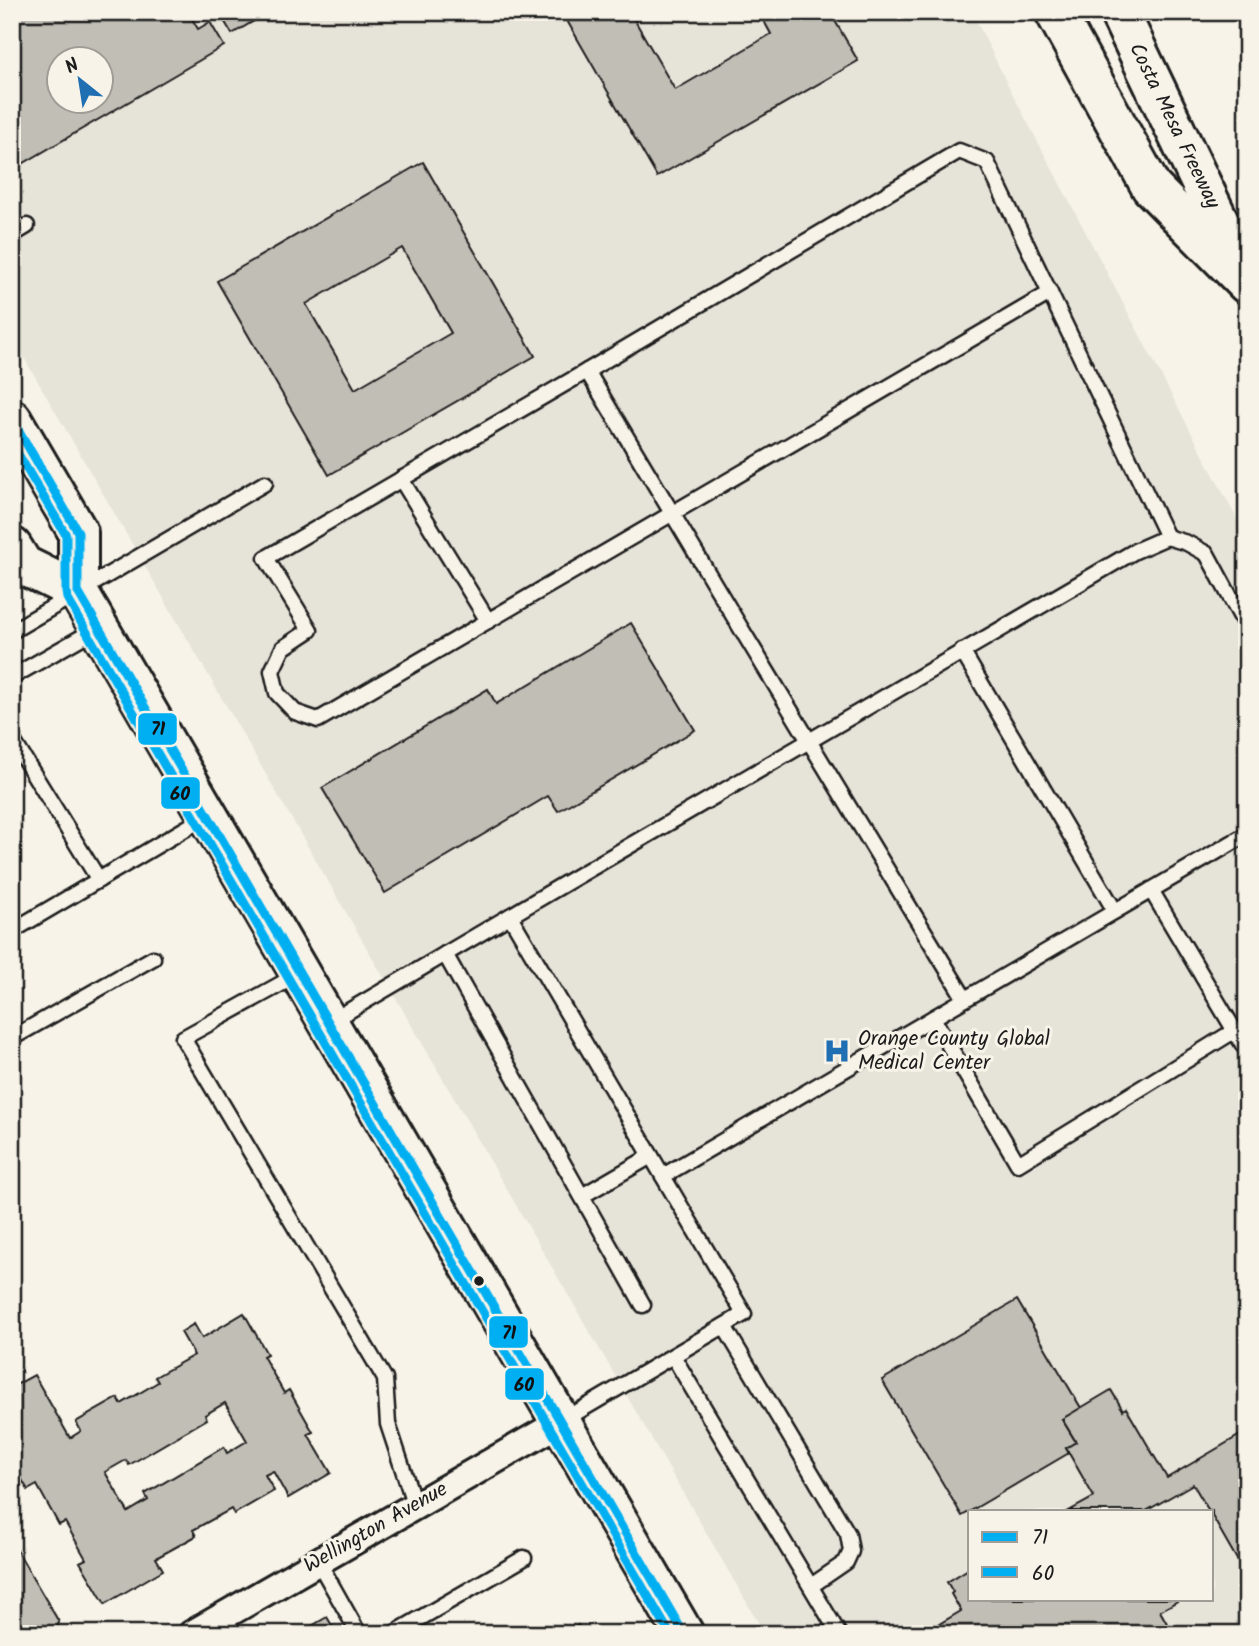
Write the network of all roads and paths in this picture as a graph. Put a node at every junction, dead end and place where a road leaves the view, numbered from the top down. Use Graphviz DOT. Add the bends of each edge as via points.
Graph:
graph roads {
  1 [pos="1055,12"];
  2 [pos="1119,12"];
  3 [pos="27,226"];
  4 [pos="12,235"];
  5 [pos="1247,278"];
  6 [pos="1247,284"];
  7 [pos="1050,293"];
  8 [pos="587,372"];
  9 [pos="12,419"];
  10 [pos="401,479"];
  11 [pos="265,483"];
  12 [pos="672,514"];
  13 [pos="1167,537"];
  14 [pos="12,547"];
  15 [pos="78,592"];
  16 [pos="488,621"];
  17 [pos="99,628"];
  18 [pos="1247,628"];
  19 [pos="12,631"];
  20 [pos="962,652"];
  21 [pos="12,677"];
  22 [pos="12,739"];
  23 [pos="809,741"];
  24 [pos="208,815"];
  25 [pos="1247,834"];
  26 [pos="99,880"];
  27 [pos="1151,890"];
  28 [pos="1115,911"];
  29 [pos="510,916"];
  30 [pos="12,931"];
  31 [pos="445,954"];
  32 [pos="153,958"];
  33 [pos="300,973"];
  34 [pos="965,999"];
  35 [pos="933,1018"];
  36 [pos="329,1023"];
  37 [pos="1234,1031"];
  38 [pos="12,1038"];
  39 [pos="1245,1048"];
  40 [pos="651,1156"];
  41 [pos="663,1176"];
  42 [pos="582,1196"];
  43 [pos="643,1305"];
  44 [pos="724,1326"];
  45 [pos="673,1356"];
  46 [pos="561,1422"];
  47 [pos="415,1506"];
  48 [pos="524,1558"];
  49 [pos="318,1561"];
  50 [pos="811,1586"];
  51 [pos="192,1634"];
  52 [pos="359,1634"];
  53 [pos="393,1634"];
  54 [pos="684,1634"];
  55 [pos="839,1634"];
  1 -- 6 [label="main road" via="1151,187"];
  2 -- 5 [label="main road, Costa Mesa Freeway"];
  3 -- 4 [label="lane"];
  7 -- 8 [label="lane" via="987,162 959,151"];
  7 -- 12 [label="lane"];
  7 -- 13 [label="lane"];
  8 -- 10 [label="lane"];
  8 -- 12 [label="lane"];
  9 -- 15 [label="main road" via="78,532"];
  10 -- 16 [label="lane"];
  10 -- 16 [label="lane" via="266,558 310,630 283,648 272,671 277,693 295,712 318,720"];
  11 -- 15 [label="lane"];
  12 -- 16 [label="lane"];
  12 -- 23 [label="lane"];
  13 -- 18 [label="lane" via="1207,554"];
  13 -- 20 [label="lane"];
  14 -- 15 [label="main road" via="23,565"];
  15 -- 17 [label="main road"];
  15 -- 19 [label="lane"];
  17 -- 21 [label="lane"];
  17 -- 24 [label="main road"];
  20 -- 23 [label="lane"];
  20 -- 28 [label="lane"];
  22 -- 26 [label="lane"];
  23 -- 29 [label="lane"];
  23 -- 34 [label="lane"];
  24 -- 26 [label="lane"];
  24 -- 33 [label="main road"];
  25 -- 27 [label="lane"];
  26 -- 30 [label="lane"];
  27 -- 28 [label="lane"];
  27 -- 37 [label="lane"];
  28 -- 34 [label="lane"];
  29 -- 31 [label="lane"];
  29 -- 40 [label="lane"];
  31 -- 36 [label="lane"];
  31 -- 42 [label="lane"];
  32 -- 38 [label="lane"];
  33 -- 36 [label="main road"];
  33 -- 47 [label="lane" via="183,1038 385,1379 388,1424"];
  34 -- 35 [label="lane"];
  35 -- 37 [label="lane" via="1018,1164"];
  35 -- 41 [label="lane"];
  36 -- 46 [label="main road"];
  37 -- 39 [label="lane"];
  40 -- 41 [label="lane"];
  40 -- 42 [label="lane"];
  41 -- 44 [label="lane" via="744,1314"];
  42 -- 43 [label="lane"];
  44 -- 45 [label="lane"];
  44 -- 50 [label="lane" via="848,1534 851,1551 846,1562"];
  45 -- 46 [label="lane"];
  45 -- 50 [label="lane"];
  46 -- 47 [label="street, Wellington Avenue"];
  46 -- 54 [label="main road"];
  47 -- 49 [label="street, Wellington Avenue"];
  48 -- 53 [label="lane"];
  49 -- 51 [label="street, Wellington Avenue"];
  49 -- 52 [label="lane"];
  50 -- 55 [label="lane"];
}
